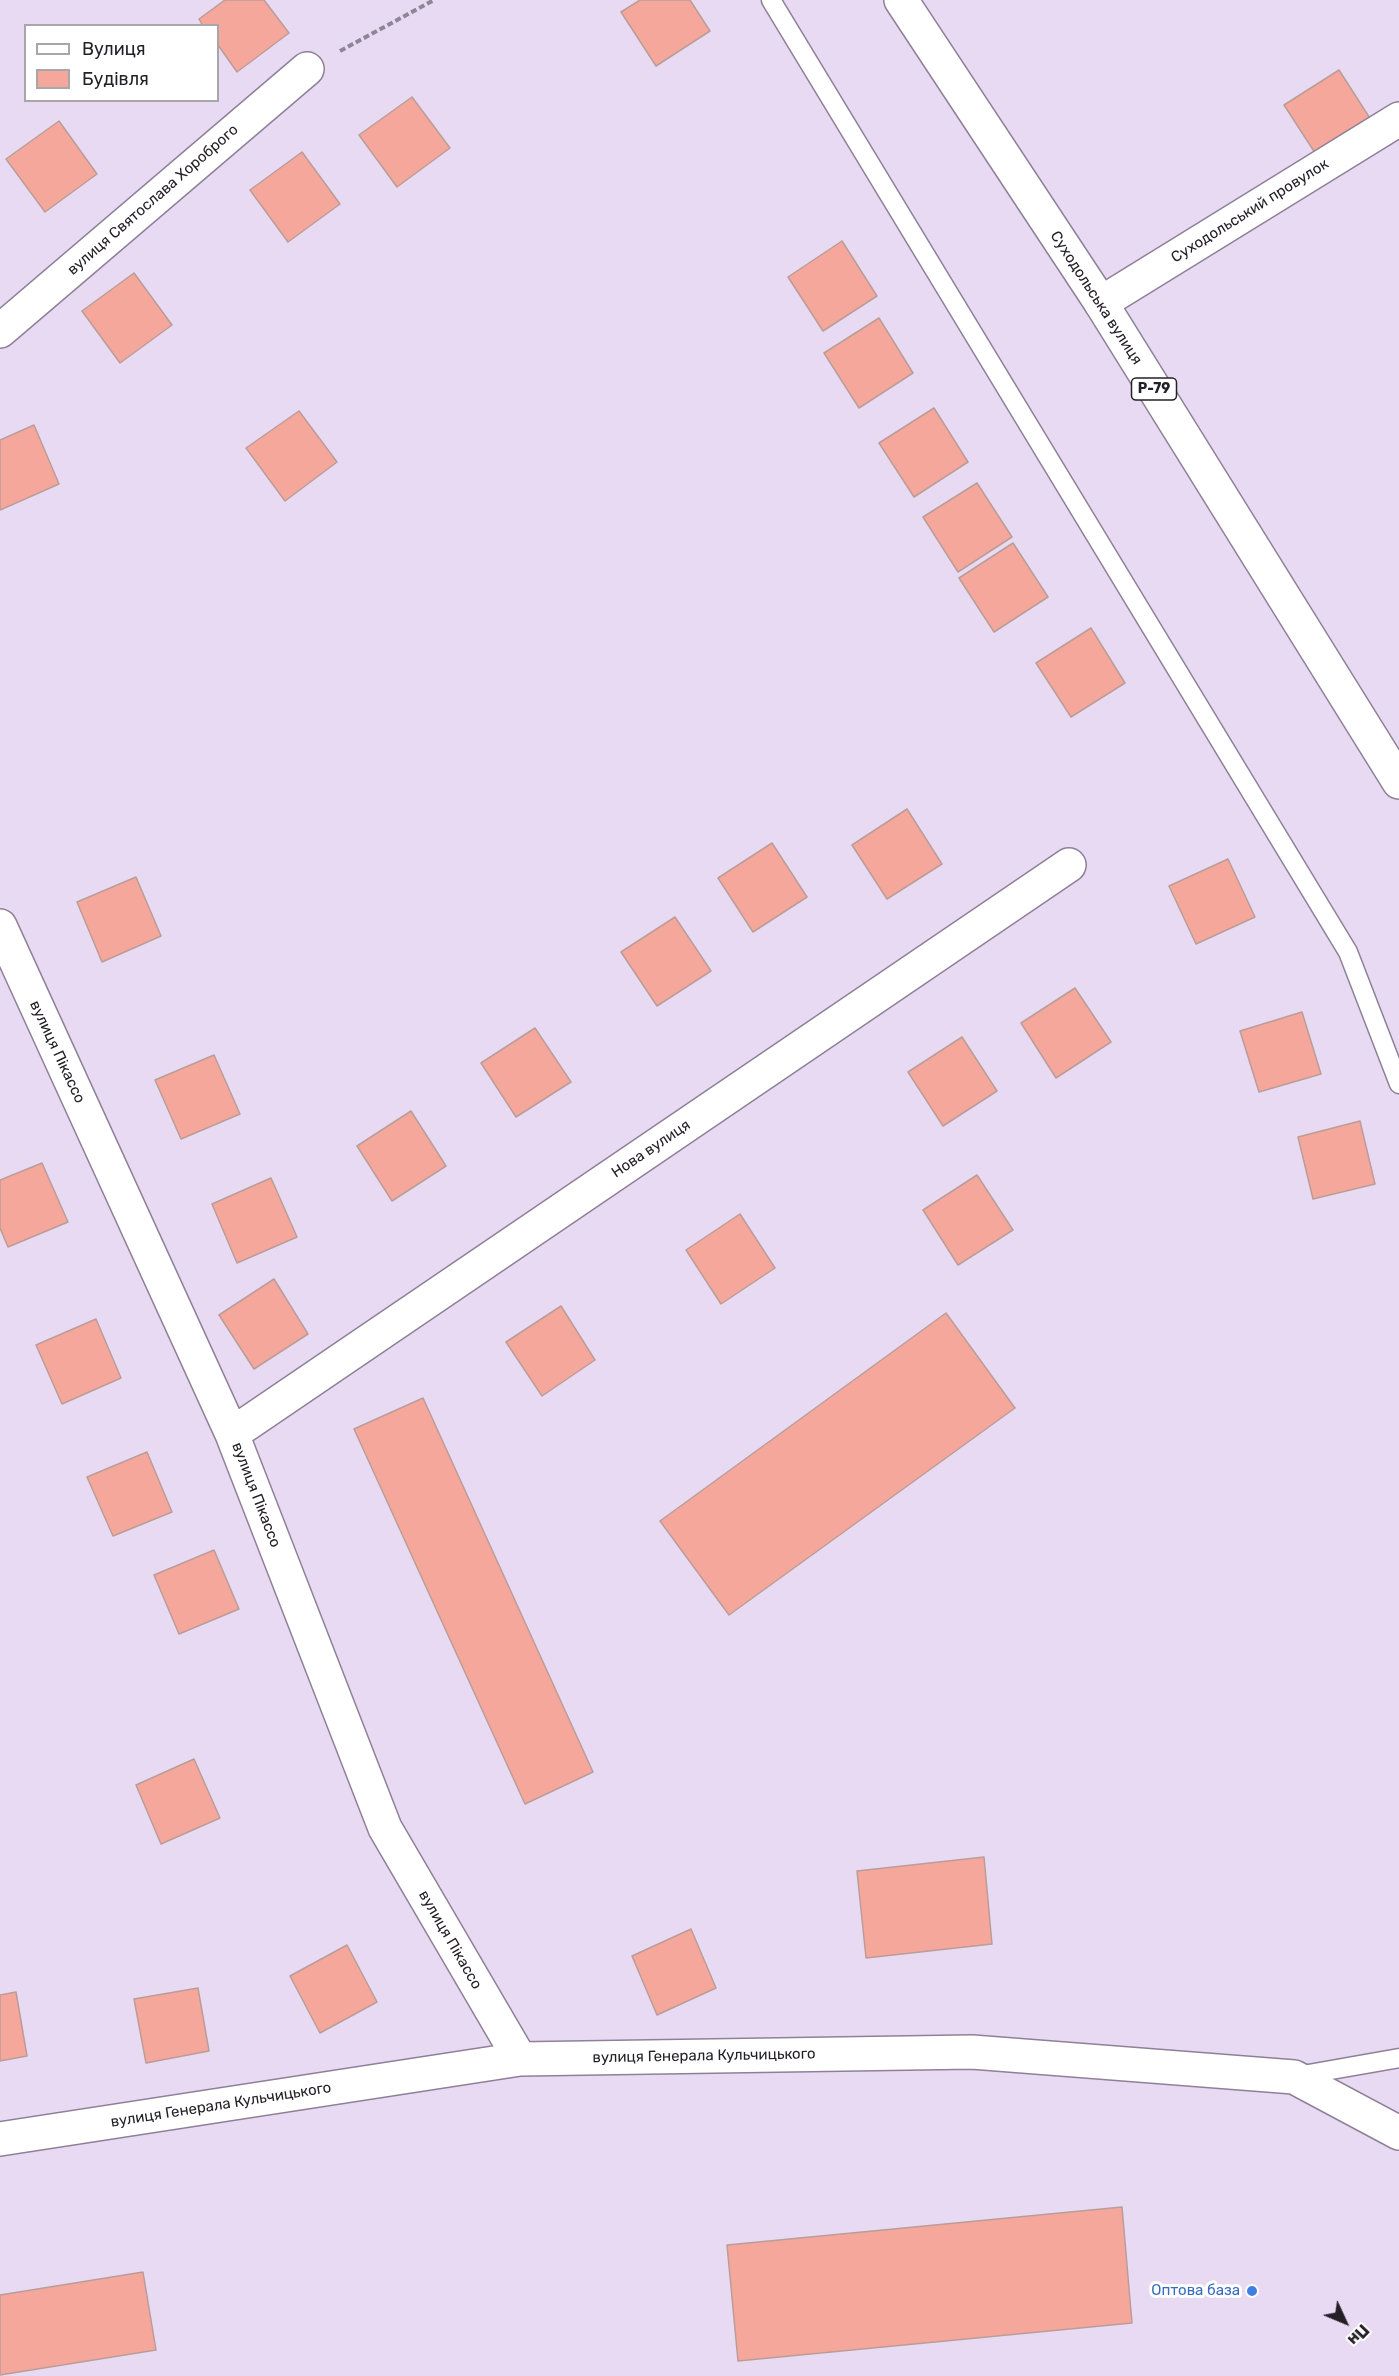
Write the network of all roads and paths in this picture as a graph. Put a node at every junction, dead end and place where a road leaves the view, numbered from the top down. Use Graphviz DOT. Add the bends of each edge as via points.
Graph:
graph roads {
  1 [pos="434,0"];
  2 [pos="771,0"];
  3 [pos="901,0"];
  4 [pos="307,69"];
  5 [pos="1399,119"];
  6 [pos="1101,303"];
  7 [pos="0,331"];
  8 [pos="1399,782"];
  9 [pos="1069,865"];
  10 [pos="0,926"];
  11 [pos="1399,1084"];
  12 [pos="232,1434"];
  13 [pos="1399,2058"];
  14 [pos="520,2059"];
  15 [pos="1294,2077"];
  16 [pos="1399,2133"];
  17 [pos="0,2139"];
  1 -- 4 [label="path"];
  2 -- 11 [label="lane" via="1348,952"];
  3 -- 6 [label="street, Суходольська вулиця / Р-79"];
  4 -- 7 [label="street, вулиця Святослава Хороброго"];
  5 -- 6 [label="street, Суходольський провулок"];
  6 -- 8 [label="street, Суходольська вулиця / Р-79"];
  9 -- 12 [label="street, Нова вулиця"];
  10 -- 12 [label="street, вулиця Пікассо"];
  12 -- 14 [label="street, вулиця Пікассо" via="385,1828"];
  13 -- 15 [label="lane"];
  14 -- 15 [label="street, вулиця Генерала Кульчицького" via="972,2052"];
  14 -- 17 [label="street, вулиця Генерала Кульчицького"];
  15 -- 16 [label="street, вулиця Генерала Кульчицького"];
}
